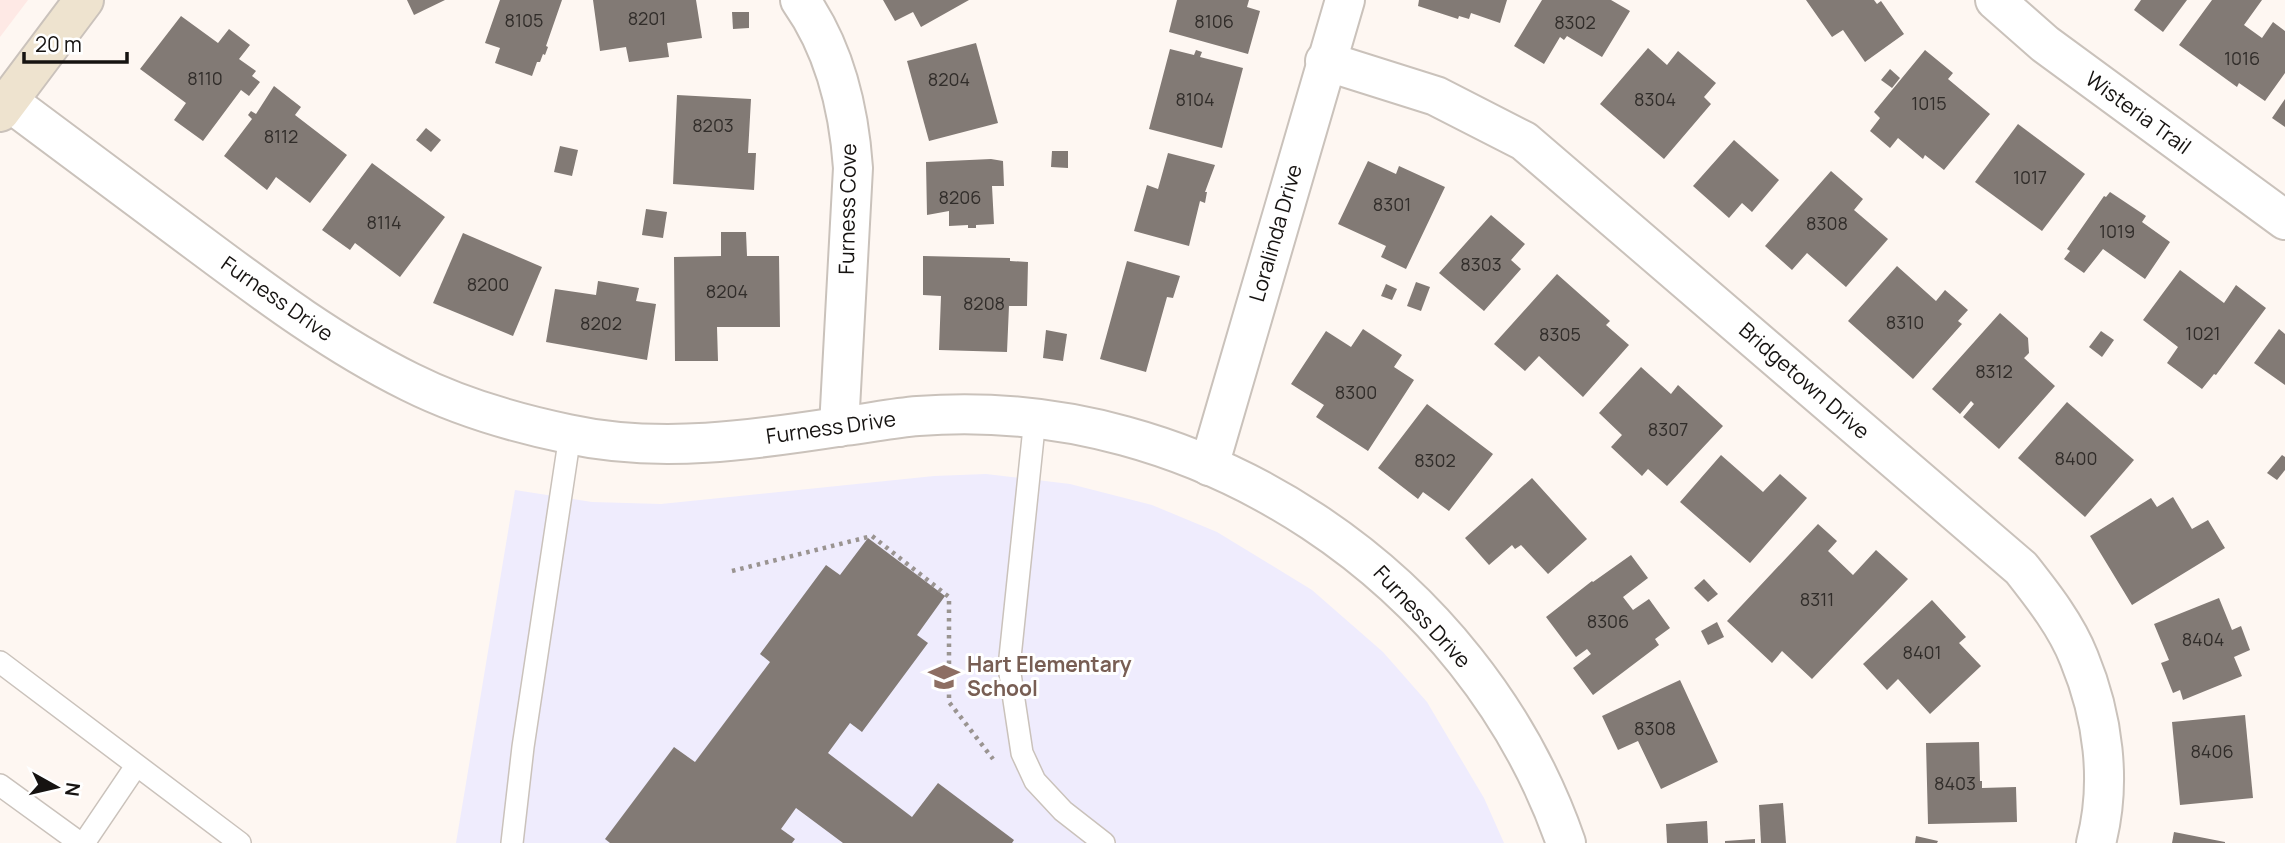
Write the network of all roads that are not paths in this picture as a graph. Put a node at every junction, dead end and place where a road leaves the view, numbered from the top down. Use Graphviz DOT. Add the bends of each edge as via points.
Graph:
graph roads {
  1 [pos="84,0"];
  2 [pos="800,0"];
  3 [pos="1345,0"];
  4 [pos="1995,0"];
  5 [pos="1325,61"];
  6 [pos="4,106"];
  7 [pos="2285,220"];
  8 [pos="1035,418"];
  9 [pos="839,427"];
  10 [pos="570,435"];
  11 [pos="1209,466"];
  12 [pos="0,662"];
  13 [pos="136,766"];
  14 [pos="0,785"];
  15 [pos="82,843"];
  16 [pos="240,843"];
  17 [pos="512,843"];
  18 [pos="1104,843"];
  19 [pos="1566,843"];
  20 [pos="2096,843"];
  1 -- 6 [label="street"];
  2 -- 9 [label="street, Furness Cove" via="840,83 851,144"];
  3 -- 5 [label="street, Loralinda Drive"];
  4 -- 7 [label="street, Wisteria Trail" via="2045,44"];
  5 -- 11 [label="street, Loralinda Drive"];
  5 -- 20 [label="street, Bridgetown Drive" via="1436,96 1524,141 2021,568 2050,605 2078,657 2097,710 2104,766"];
  6 -- 10 [label="street, Furness Drive" via="355,353 415,385 467,405"];
  8 -- 9 [label="street, Furness Drive" via="916,416"];
  8 -- 11 [label="street, Furness Drive" via="1136,438"];
  8 -- 18 [label="lane" via="1009,667 1022,753 1034,781"];
  9 -- 10 [label="street, Furness Drive" via="700,444"];
  10 -- 17 [label="lane"];
  11 -- 19 [label="street, Furness Drive" via="1313,520 1369,560 1414,603 1494,699 1527,752"];
  12 -- 13 [label="lane"];
  13 -- 15 [label="lane"];
  13 -- 16 [label="lane"];
  14 -- 15 [label="lane"];
}
